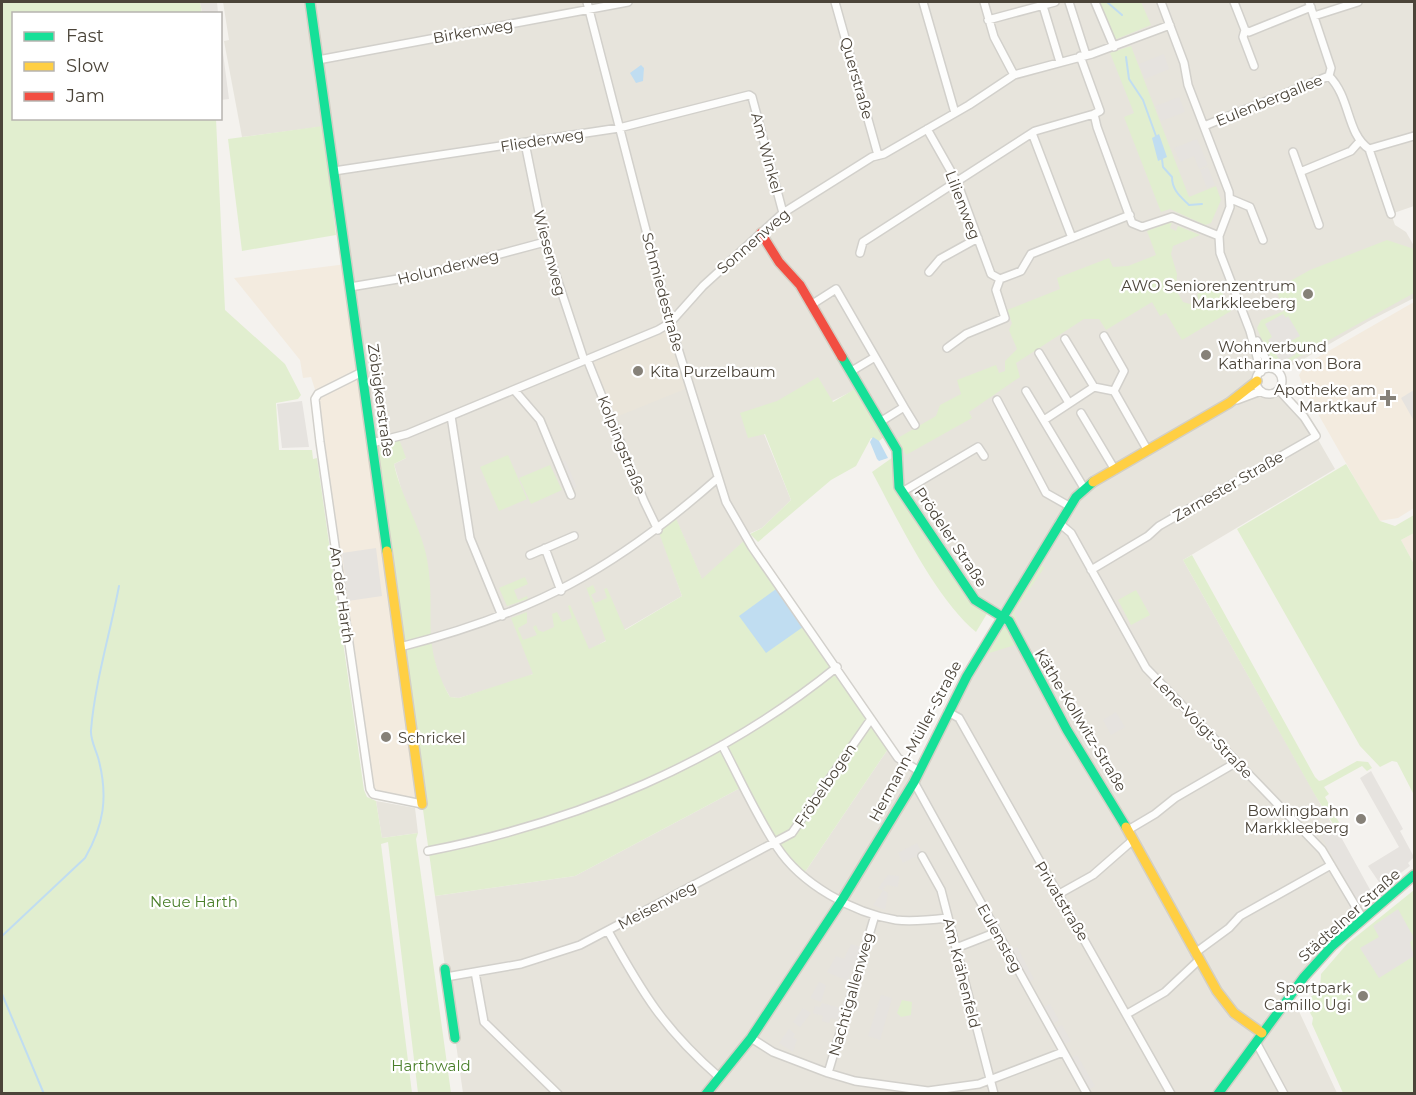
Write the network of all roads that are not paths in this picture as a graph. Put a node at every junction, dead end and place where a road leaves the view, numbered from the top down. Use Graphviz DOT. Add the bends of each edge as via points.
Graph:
graph roads {
  1 [pos="310,2"];
  2 [pos="587,2"];
  3 [pos="628,2"];
  4 [pos="835,2"];
  5 [pos="923,2"];
  6 [pos="984,2"];
  7 [pos="1054,2"];
  8 [pos="1069,2"];
  9 [pos="1095,2"];
  10 [pos="1161,2"];
  11 [pos="1234,2"];
  12 [pos="1358,2"];
  13 [pos="1310,4"];
  14 [pos="1043,6"];
  15 [pos="589,10"];
  16 [pos="1314,16"];
  17 [pos="988,21"];
  18 [pos="1170,25"];
  19 [pos="1245,30"];
  20 [pos="1114,47"];
  21 [pos="1083,55"];
  22 [pos="318,60"];
  23 [pos="1060,62"];
  24 [pos="1254,66"];
  25 [pos="1014,75"];
  26 [pos="1329,76"];
  27 [pos="748,95"];
  28 [pos="955,113"];
  29 [pos="1094,114"];
  30 [pos="1204,126"];
  31 [pos="619,128"];
  32 [pos="927,129"];
  33 [pos="1032,133"];
  34 [pos="1414,136"];
  35 [pos="1359,142"];
  36 [pos="525,143"];
  37 [pos="1369,149"];
  38 [pos="1293,152"];
  39 [pos="878,155"];
  40 [pos="334,171"];
  41 [pos="1300,172"];
  42 [pos="957,182"];
  43 [pos="1231,199"];
  44 [pos="783,213"];
  45 [pos="1391,214"];
  46 [pos="1130,215"];
  47 [pos="1319,225"];
  48 [pos="761,233"];
  49 [pos="1219,236"];
  50 [pos="978,238"];
  51 [pos="1072,238"];
  52 [pos="1263,240"];
  53 [pos="545,242"];
  54 [pos="860,253"];
  55 [pos="929,272"];
  56 [pos="1000,279"];
  57 [pos="350,287"];
  58 [pos="811,305"];
  59 [pos="670,323"];
  60 [pos="1250,332"];
  61 [pos="1104,336"];
  62 [pos="1065,339"];
  63 [pos="947,348"];
  64 [pos="1039,353"];
  65 [pos="875,357"];
  66 [pos="586,359"];
  67 [pos="1270,368"];
  68 [pos="362,372"];
  69 [pos="850,372"];
  70 [pos="1259,376"];
  71 [pos="1094,387"];
  72 [pos="1278,390"];
  73 [pos="515,391"];
  74 [pos="1026,391"];
  75 [pos="1114,391"];
  76 [pos="1261,391"];
  77 [pos="997,400"];
  78 [pos="1069,403"];
  79 [pos="1229,403"];
  80 [pos="904,407"];
  81 [pos="1081,413"];
  82 [pos="451,416"];
  83 [pos="1044,420"];
  84 [pos="880,422"];
  85 [pos="915,426"];
  86 [pos="372,443"];
  87 [pos="1148,451"];
  88 [pos="984,456"];
  89 [pos="1115,470"];
  90 [pos="718,478"];
  91 [pos="1084,488"];
  92 [pos="902,492"];
  93 [pos="571,495"];
  94 [pos="1069,506"];
  95 [pos="1059,523"];
  96 [pos="658,530"];
  97 [pos="574,536"];
  98 [pos="545,548"];
  99 [pos="530,555"];
  100 [pos="1091,570"];
  101 [pos="561,591"];
  102 [pos="502,616"];
  103 [pos="1003,616"];
  104 [pos="400,647"];
  105 [pos="837,668"];
  106 [pos="948,712"];
  107 [pos="872,719"];
  108 [pos="722,745"];
  109 [pos="1237,762"];
  110 [pos="919,771"];
  111 [pos="914,782"];
  112 [pos="422,804"];
  113 [pos="1128,830"];
  114 [pos="1133,840"];
  115 [pos="774,842"];
  116 [pos="428,851"];
  117 [pos="922,856"];
  118 [pos="1331,865"];
  119 [pos="1414,875"];
  120 [pos="1059,894"];
  121 [pos="842,900"];
  122 [pos="875,915"];
  123 [pos="947,918"];
  124 [pos="1362,920"];
  125 [pos="608,931"];
  126 [pos="997,932"];
  127 [pos="956,948"];
  128 [pos="1197,957"];
  129 [pos="475,972"];
  130 [pos="446,973"];
  131 [pos="1127,1014"];
  132 [pos="455,1038"];
  133 [pos="751,1038"];
  134 [pos="1259,1038"];
  135 [pos="1063,1052"];
  136 [pos="828,1073"];
  137 [pos="719,1077"];
  138 [pos="988,1079"];
  139 [pos="709,1092"];
  140 [pos="908,1092"];
  141 [pos="558,1094"];
  142 [pos="994,1094"];
  143 [pos="1087,1094"];
  144 [pos="1171,1094"];
  145 [pos="1218,1094"];
  146 [pos="1284,1094"];
  1 -- 22 [label="street, Zöbigkerstraße"];
  2 -- 15 [label="street, Schmiedestraße"];
  3 -- 15 [label="street, Birkenweg"];
  4 -- 39 [label="street, Querstraße"];
  5 -- 28 [label="street"];
  6 -- 17 [label="street"];
  7 -- 14 [label="street"];
  8 -- 21 [label="street"];
  9 -- 20 [label="street"];
  10 -- 18 [label="street"];
  11 -- 19 [label="street"];
  12 -- 16 [label="street"];
  13 -- 16 [label="street, Eulenbergallee"];
  13 -- 19 [label="street" via="1249,32"];
  14 -- 17 [label="street"];
  14 -- 23 [label="street"];
  15 -- 22 [label="street, Birkenweg"];
  15 -- 31 [label="street, Schmiedestraße"];
  16 -- 26 [label="street, Eulenbergallee" via="1331,68"];
  17 -- 25 [label="street"];
  18 -- 20 [label="street, Sonnenweg"];
  18 -- 30 [label="street"];
  19 -- 24 [label="street" via="1243,37"];
  20 -- 21 [label="street, Sonnenweg"];
  21 -- 23 [label="street, Sonnenweg"];
  21 -- 29 [label="street" via="1100,111"];
  22 -- 40 [label="street, Zöbigkerstraße"];
  23 -- 25 [label="street, Sonnenweg"];
  25 -- 28 [label="street, Sonnenweg"];
  26 -- 30 [label="street, Eulenbergallee"];
  26 -- 35 [label="street" via="1341,87"];
  27 -- 31 [label="street, Fliederweg"];
  27 -- 44 [label="street, Am Winkel" via="752,97"];
  28 -- 32 [label="street, Sonnenweg"];
  29 -- 33 [label="street"];
  29 -- 46 [label="street"];
  30 -- 43 [label="street"];
  31 -- 36 [label="street, Fliederweg"];
  31 -- 59 [label="street, Schmiedestraße"];
  32 -- 39 [label="street, Sonnenweg"];
  32 -- 42 [label="street, Lilienweg"];
  33 -- 42 [label="street"];
  33 -- 51 [label="street"];
  34 -- 37 [label="street"];
  35 -- 37 [label="street"];
  35 -- 41 [label="street" via="1351,151"];
  36 -- 40 [label="street, Fliederweg"];
  36 -- 53 [label="street, Wiesenweg"];
  37 -- 45 [label="street"];
  38 -- 41 [label="street"];
  39 -- 44 [label="street, Sonnenweg"];
  40 -- 57 [label="street, Zöbigkerstraße"];
  41 -- 47 [label="street"];
  42 -- 50 [label="street, Lilienweg"];
  42 -- 54 [label="street" via="863,242"];
  43 -- 49 [label="street"];
  43 -- 52 [label="street" via="1250,207"];
  44 -- 48 [label="street, Sonnenweg"];
  46 -- 49 [label="street" via="1132,223 1142,227 1172,217"];
  46 -- 51 [label="street"];
  48 -- 58 [label="street, Prödeler Straße"];
  48 -- 59 [label="street, Sonnenweg" via="703,286"];
  49 -- 60 [label="street" via="1220,253"];
  50 -- 55 [label="street" via="940,259"];
  50 -- 56 [label="street, Lilienweg" via="991,274"];
  51 -- 56 [label="street" via="1031,254 1021,271"];
  53 -- 57 [label="street, Holunderweg" via="423,275"];
  53 -- 66 [label="street, Wiesenweg"];
  56 -- 63 [label="street" via="996,290 1005,318 966,334"];
  57 -- 68 [label="street, Zöbigkerstraße"];
  58 -- 65 [label="street" via="836,289"];
  58 -- 69 [label="street, Prödeler Straße"];
  59 -- 66 [label="street, Sonnenweg"];
  59 -- 90 [label="street, Schmiedestraße"];
  60 -- 67 [label="street"];
  60 -- 70 [label="street"];
  61 -- 75 [label="street" via="1124,371"];
  62 -- 71 [label="street"];
  64 -- 78 [label="street"];
  65 -- 69 [label="street"];
  65 -- 80 [label="street"];
  66 -- 73 [label="street, Sonnenweg"];
  66 -- 96 [label="street, Kolpingstraße"];
  67 -- 70 [label="street"];
  67 -- 72 [label="street" via="1281,376"];
  68 -- 86 [label="street, Zöbigkerstraße"];
  68 -- 112 [label="street, An der Harth" via="318,394 315,399 320,442 369,789 373,794"];
  69 -- 84 [label="street, Prödeler Straße"];
  70 -- 76 [label="street"];
  70 -- 79 [label="street, Hermann-Müller-Straße"];
  71 -- 75 [label="street"];
  71 -- 78 [label="street"];
  72 -- 76 [label="street" via="1270,394"];
  72 -- 100 [label="street, Zarnester Straße" via="1316,436 1159,526"];
  73 -- 82 [label="street, Sonnenweg"];
  73 -- 93 [label="street" via="540,420"];
  74 -- 83 [label="street"];
  75 -- 87 [label="street"];
  76 -- 79 [label="street, Hermann-Müller-Straße"];
  77 -- 94 [label="street" via="1046,493"];
  78 -- 83 [label="street"];
  79 -- 87 [label="street, Hermann-Müller-Straße"];
  80 -- 84 [label="street"];
  80 -- 85 [label="street"];
  81 -- 89 [label="street"];
  82 -- 86 [label="street, Sonnenweg"];
  82 -- 102 [label="street" via="470,538"];
  83 -- 91 [label="street"];
  84 -- 92 [label="street, Prödeler Straße" via="899,455 897,480"];
  86 -- 104 [label="street, Zöbigkerstraße"];
  87 -- 89 [label="street, Hermann-Müller-Straße"];
  88 -- 92 [label="street" via="978,447"];
  89 -- 91 [label="street, Hermann-Müller-Straße"];
  90 -- 96 [label="street"];
  90 -- 105 [label="street, Schmiedestraße" via="726,502 752,547"];
  91 -- 94 [label="street, Hermann-Müller-Straße"];
  92 -- 103 [label="street, Prödeler Straße" via="975,600"];
  94 -- 95 [label="street, Hermann-Müller-Straße"];
  95 -- 100 [label="street, Lene-Voigt-Straße" via="1071,533"];
  95 -- 103 [label="street, Hermann-Müller-Straße"];
  96 -- 101 [label="street"];
  97 -- 98 [label="street"];
  98 -- 99 [label="street"];
  98 -- 101 [label="street"];
  100 -- 109 [label="street, Lene-Voigt-Straße" via="1146,668"];
  101 -- 102 [label="street"];
  102 -- 104 [label="street"];
  103 -- 106 [label="street, Hermann-Müller-Straße"];
  103 -- 113 [label="street, Käthe-Kollwitz-Straße" via="1066,730"];
  104 -- 112 [label="street, Zöbigkerstraße"];
  105 -- 107 [label="street, Schmiedestraße"];
  105 -- 108 [label="street"];
  106 -- 110 [label="street, Hermann-Müller-Straße"];
  106 -- 120 [label="street, Privatstraße" via="959,718"];
  107 -- 110 [label="street, Schmiedestraße" via="898,758"];
  107 -- 115 [label="street, Fröbelbogen" via="792,833"];
  108 -- 115 [label="street"];
  108 -- 116 [label="street" via="663,776 586,808 513,832"];
  109 -- 113 [label="street"];
  109 -- 118 [label="street, Lene-Voigt-Straße" via="1322,849"];
  110 -- 111 [label="street, Hermann-Müller-Straße"];
  111 -- 121 [label="street, Hermann-Müller-Straße"];
  111 -- 126 [label="street, Eulensteg"];
  113 -- 114 [label="street, Käthe-Kollwitz-Straße"];
  114 -- 120 [label="street" via="1101,869"];
  114 -- 128 [label="street, Käthe-Kollwitz-Straße"];
  115 -- 121 [label="street" via="802,875"];
  115 -- 125 [label="street, Meisenweg"];
  117 -- 123 [label="street, Am Krähenfeld" via="940,890"];
  118 -- 124 [label="street, Lene-Voigt-Straße"];
  118 -- 128 [label="street" via="1240,916"];
  119 -- 124 [label="street, Städtelner Straße"];
  120 -- 131 [label="street, Privatstraße"];
  121 -- 122 [label="street"];
  121 -- 133 [label="street, Hermann-Müller-Straße"];
  122 -- 123 [label="street" via="913,921"];
  122 -- 136 [label="street, Nachtigallenweg"];
  123 -- 127 [label="street, Am Krähenfeld"];
  124 -- 134 [label="street, Städtelner Straße" via="1304,977"];
  125 -- 129 [label="street, Meisenweg" via="551,956"];
  125 -- 137 [label="street" via="653,1009 690,1052"];
  126 -- 127 [label="street"];
  126 -- 135 [label="street, Eulensteg"];
  127 -- 138 [label="street, Am Krähenfeld"];
  128 -- 131 [label="street" via="1165,992"];
  128 -- 134 [label="street, Käthe-Kollwitz-Straße" via="1225,1004"];
  129 -- 130 [label="street, Meisenweg"];
  129 -- 141 [label="street" via="484,1022"];
  130 -- 132 [label="street"];
  131 -- 144 [label="street, Privatstraße"];
  133 -- 136 [label="street" via="772,1052"];
  133 -- 137 [label="street, Hermann-Müller-Straße"];
  134 -- 145 [label="street, Städtelner Straße"];
  134 -- 146 [label="street"];
  135 -- 138 [label="street"];
  135 -- 143 [label="street, Eulensteg"];
  136 -- 140 [label="street"];
  137 -- 139 [label="street, Hermann-Müller-Straße"];
  138 -- 140 [label="street" via="946,1090"];
  138 -- 142 [label="street, Am Krähenfeld"];
}
